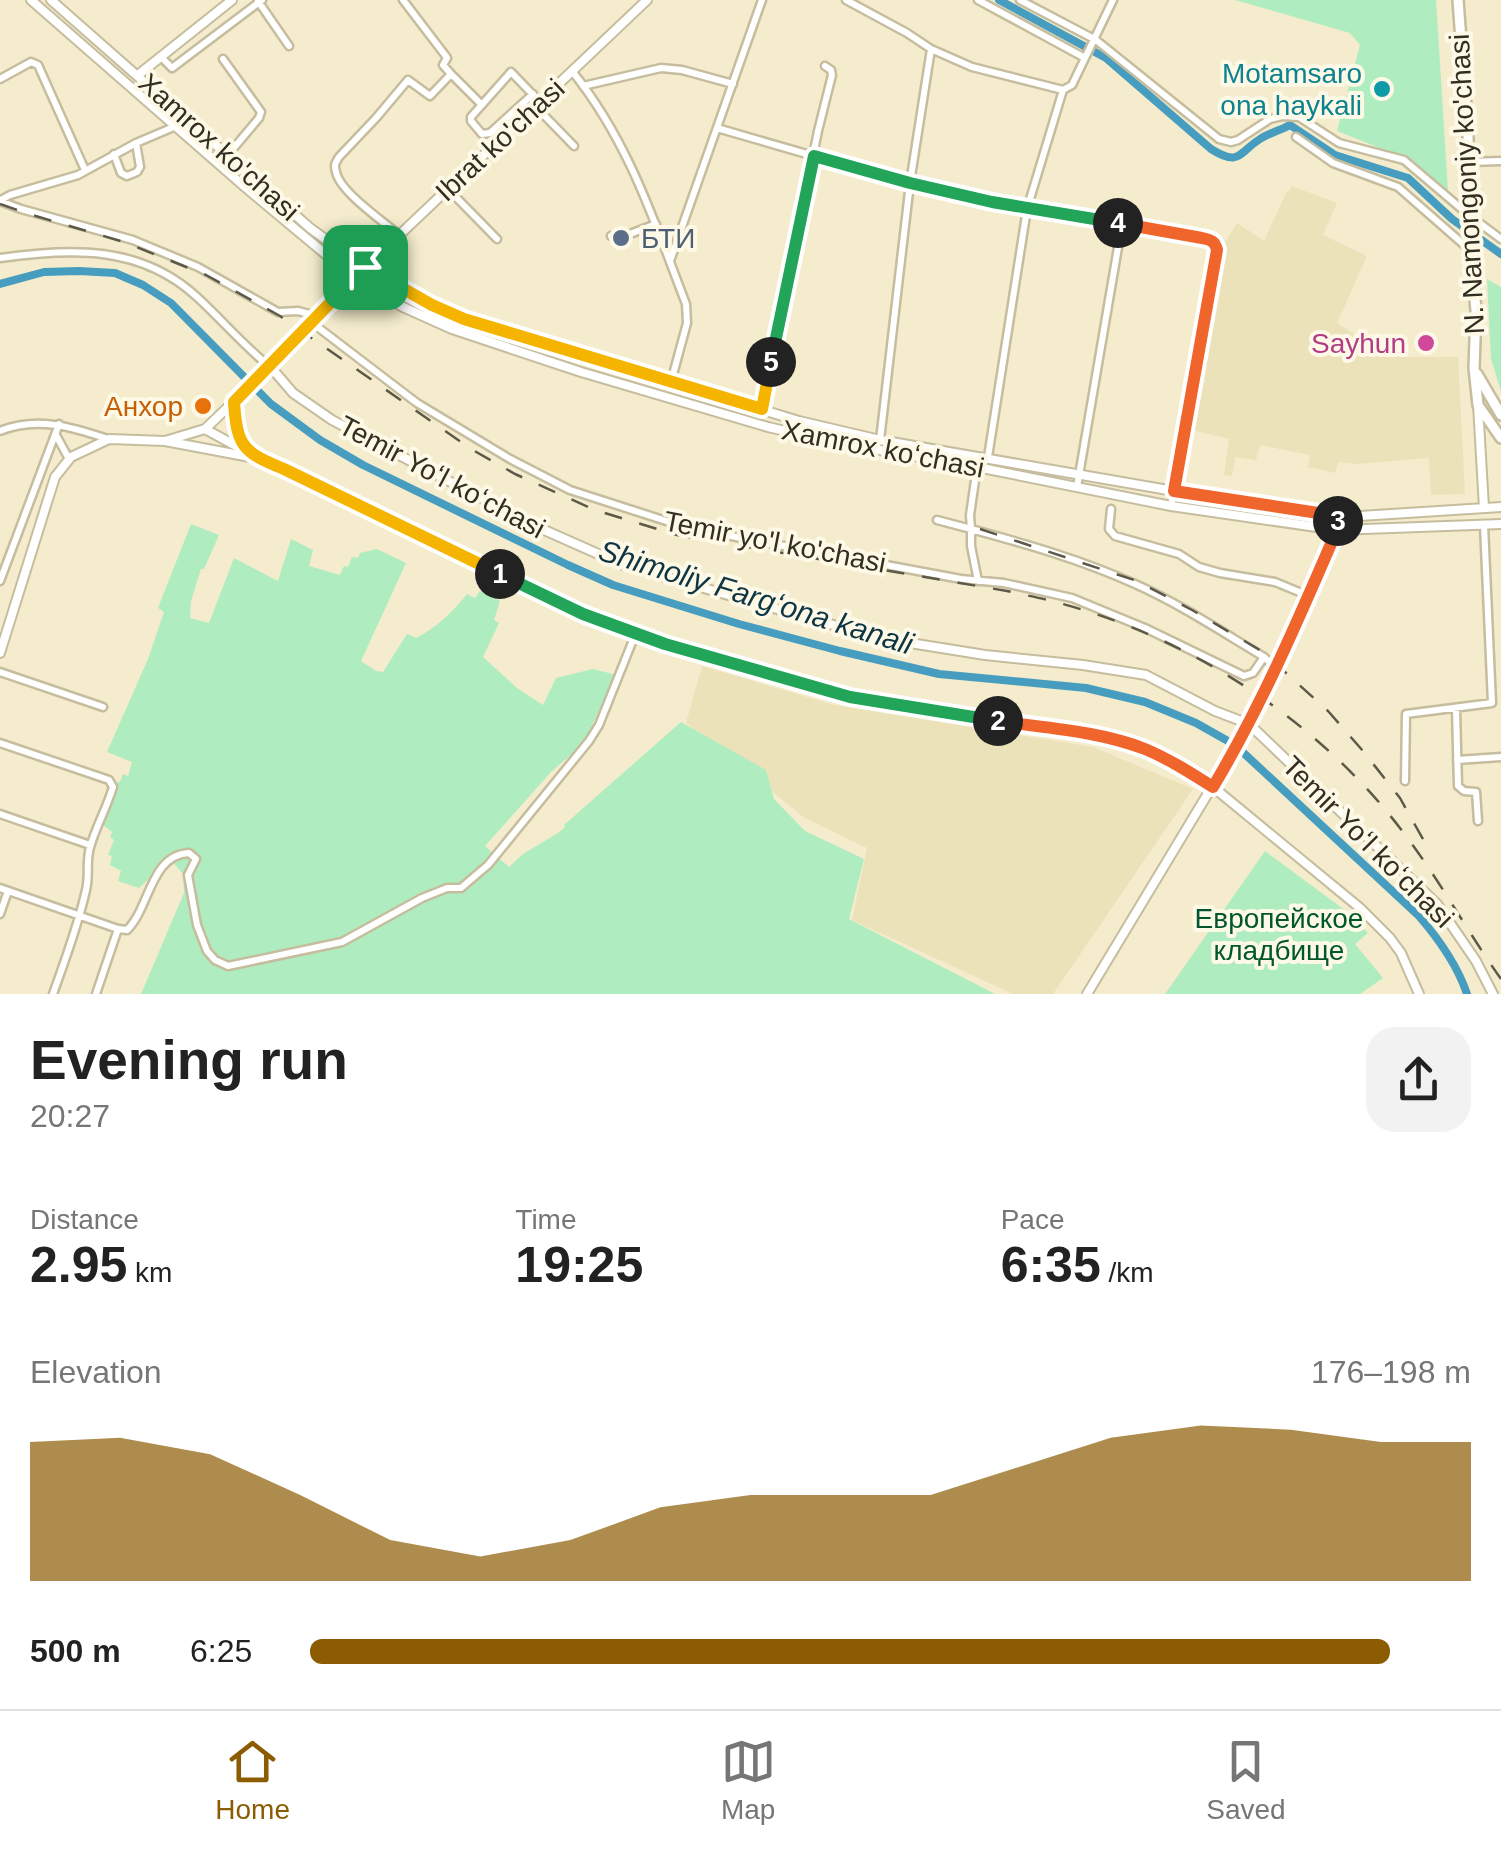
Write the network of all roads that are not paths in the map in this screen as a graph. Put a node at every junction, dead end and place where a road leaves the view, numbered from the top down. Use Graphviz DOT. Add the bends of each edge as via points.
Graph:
graph roads {
  1 [pos="30,0"];
  2 [pos="51,0"];
  3 [pos="232,0"];
  4 [pos="402,0"];
  5 [pos="648,0"];
  6 [pos="762,0"];
  7 [pos="846,0"];
  8 [pos="978,0"];
  9 [pos="1020,0"];
  10 [pos="1112,0"];
  11 [pos="1458,0"];
  12 [pos="260,1"];
  13 [pos="193,31"];
  14 [pos="1093,41"];
  15 [pos="205,44"];
  16 [pos="289,46"];
  17 [pos="931,49"];
  18 [pos="1086,56"];
  19 [pos="160,57"];
  20 [pos="223,58"];
  21 [pos="825,66"];
  22 [pos="572,72"];
  23 [pos="451,74"];
  24 [pos="138,75"];
  25 [pos="0,80"];
  26 [pos="127,84"];
  27 [pos="732,84"];
  28 [pos="583,86"];
  29 [pos="1063,90"];
  30 [pos="536,101"];
  31 [pos="482,105"];
  32 [pos="176,126"];
  33 [pos="716,128"];
  34 [pos="1296,137"];
  35 [pos="136,143"];
  36 [pos="574,146"];
  37 [pos="114,154"];
  38 [pos="228,156"];
  39 [pos="814,156"];
  40 [pos="1501,161"];
  41 [pos="1468,162"];
  42 [pos="85,170"];
  43 [pos="910,183"];
  44 [pos="448,188"];
  45 [pos="0,201"];
  46 [pos="1027,208"];
  47 [pos="1469,220"];
  48 [pos="656,224"];
  49 [pos="1122,224"];
  50 [pos="399,234"];
  51 [pos="611,236"];
  52 [pos="497,239"];
  53 [pos="1501,239"];
  54 [pos="1471,248"];
  55 [pos="0,258"];
  56 [pos="670,262"];
  57 [pos="365,267"];
  58 [pos="354,278"];
  59 [pos="314,319"];
  60 [pos="1474,368"];
  61 [pos="272,370"];
  62 [pos="671,382"];
  63 [pos="698,390"];
  64 [pos="237,399"];
  65 [pos="692,405"];
  66 [pos="1478,405"];
  67 [pos="762,409"];
  68 [pos="1501,415"];
  69 [pos="59,424"];
  70 [pos="205,429"];
  71 [pos="0,431"];
  72 [pos="56,434"];
  73 [pos="1501,438"];
  74 [pos="110,439"];
  75 [pos="880,440"];
  76 [pos="164,441"];
  77 [pos="245,450"];
  78 [pos="988,457"];
  79 [pos="258,458"];
  80 [pos="69,459"];
  81 [pos="978,467"];
  82 [pos="1079,474"];
  83 [pos="1077,487"];
  84 [pos="1174,491"];
  85 [pos="1171,506"];
  86 [pos="1501,507"];
  87 [pos="1484,508"];
  88 [pos="1110,509"];
  89 [pos="1338,516"];
  90 [pos="937,520"];
  91 [pos="1501,524"];
  92 [pos="1484,525"];
  93 [pos="971,529"];
  94 [pos="1337,530"];
  95 [pos="0,580"];
  96 [pos="978,582"];
  97 [pos="1308,596"];
  98 [pos="635,634"];
  99 [pos="0,653"];
  100 [pos="1264,657"];
  101 [pos="1276,668"];
  102 [pos="0,672"];
  103 [pos="1497,704"];
  104 [pos="103,707"];
  105 [pos="1456,709"];
  106 [pos="1248,725"];
  107 [pos="0,743"];
  108 [pos="1501,757"];
  109 [pos="1457,760"];
  110 [pos="1405,782"];
  111 [pos="1213,787"];
  112 [pos="0,814"];
  113 [pos="1478,821"];
  114 [pos="90,845"];
  115 [pos="4,890"];
  116 [pos="0,914"];
  117 [pos="80,915"];
  118 [pos="118,930"];
  119 [pos="54,994"];
  120 [pos="96,994"];
  121 [pos="1086,994"];
  122 [pos="1419,994"];
  123 [pos="1493,994"];
  1 -- 26 [label="main road, Xamrox koʻchasi"];
  2 -- 24 [label="main road, Xamrox ko'chasi"];
  3 -- 13 [label="main road"];
  4 -- 23 [label="street" via="446,54 443,65"];
  5 -- 22 [label="main road, Ibrat ko'chasi"];
  6 -- 27 [label="street"];
  7 -- 17 [label="street"];
  8 -- 18 [label="street"];
  9 -- 14 [label="street"];
  10 -- 14 [label="street"];
  11 -- 41 [label="main road, N. Namongoniy ko'chasi"];
  12 -- 15 [label="street"];
  12 -- 16 [label="street"];
  13 -- 15 [label="street"];
  13 -- 19 [label="main road"];
  14 -- 18 [label="street"];
  14 -- 47 [label="street" via="1219,139 1238,140 1270,119 1299,117 1339,144 1404,160"];
  15 -- 19 [label="street" via="172,68"];
  17 -- 29 [label="street" via="972,67"];
  17 -- 43 [label="street"];
  18 -- 29 [label="street"];
  19 -- 24 [label="main road"];
  20 -- 38 [label="street" via="261,112"];
  21 -- 39 [label="street" via="832,75"];
  22 -- 28 [label="street"];
  22 -- 30 [label="main road, Ibrat ko'chasi"];
  23 -- 31 [label="street"];
  23 -- 50 [label="street" via="430,96 406,82 335,164 343,186"];
  24 -- 26 [label="main road"];
  24 -- 38 [label="main road, Xamrox ko'chasi"];
  25 -- 42 [label="street" via="30,62 38,65"];
  26 -- 32 [label="main road, Xamrox koʻchasi"];
  27 -- 28 [label="street" via="661,68"];
  27 -- 33 [label="street"];
  28 -- 48 [label="street" via="631,164"];
  29 -- 46 [label="street"];
  30 -- 31 [label="street" via="511,72"];
  30 -- 31 [label="street" via="484,135 471,121"];
  30 -- 36 [label="street"];
  30 -- 44 [label="main road, Ibrat ko'chasi"];
  32 -- 35 [label="street"];
  32 -- 58 [label="main road, Xamrox koʻchasi"];
  33 -- 39 [label="street"];
  33 -- 56 [label="street"];
  34 -- 54 [label="street" via="1333,163 1398,186"];
  35 -- 37 [label="street"];
  35 -- 37 [label="street" via="140,167 134,174 121,173"];
  37 -- 42 [label="street"];
  38 -- 57 [label="main road, Xamrox ko'chasi"];
  39 -- 43 [label="street"];
  39 -- 67 [label="street"];
  40 -- 41 [label="street"];
  41 -- 47 [label="main road, N. Namongoniy ko'chasi"];
  42 -- 45 [label="street"];
  43 -- 46 [label="street"];
  43 -- 75 [label="street"];
  44 -- 50 [label="main road, Ibrat ko'chasi"];
  44 -- 52 [label="street"];
  45 -- 59 [label="street" via="133,240 278,312"];
  46 -- 49 [label="street"];
  46 -- 78 [label="street"];
  47 -- 53 [label="street"];
  47 -- 54 [label="main road, N. Namongoniy ko'chasi"];
  48 -- 51 [label="street"];
  48 -- 56 [label="street"];
  49 -- 82 [label="street"];
  49 -- 84 [label="street" via="1213,241 1217,250"];
  50 -- 57 [label="main road, Ibrat ko'chasi"];
  54 -- 60 [label="main road, N. Namongoniy ko'chasi"];
  55 -- 61 [label="street" via="106,253 160,270 197,296"];
  56 -- 62 [label="street" via="688,316"];
  57 -- 58 [label="main road, Ibrat ko'chasi"];
  57 -- 62 [label="main road, Xamrox ko'chasi" via="464,319"];
  58 -- 59 [label="main road, Ibrat ko'chasi"];
  58 -- 65 [label="main road, Xamrox koʻchasi" via="452,329"];
  59 -- 61 [label="main road, Ibrat ko'chasi"];
  59 -- 96 [label="street, Temir yo'l ko'chasi" via="417,402 570,490 688,528"];
  60 -- 66 [label="main road, N. Namongoniy ko'chasi"];
  60 -- 68 [label="main road"];
  61 -- 64 [label="main road, Ibrat ko'chasi"];
  61 -- 106 [label="main road, Temir Yoʻl koʻchasi" via="332,420 623,565 879,638 1146,675"];
  62 -- 63 [label="main road, Xamrox ko'chasi"];
  63 -- 65 [label="street"];
  63 -- 67 [label="main road, Xamrox ko'chasi"];
  64 -- 70 [label="main road, Ibrat ko'chasi"];
  64 -- 77 [label="main road" via="235,427"];
  65 -- 81 [label="main road, Xamrox koʻchasi" via="828,441"];
  66 -- 73 [label="main road"];
  66 -- 87 [label="main road"];
  67 -- 75 [label="main road, Xamrox ko'chasi"];
  69 -- 71 [label="street"];
  69 -- 72 [label="street"];
  69 -- 74 [label="street"];
  70 -- 76 [label="main road"];
  70 -- 77 [label="main road"];
  72 -- 80 [label="street"];
  72 -- 95 [label="street"];
  74 -- 76 [label="main road"];
  74 -- 80 [label="main road"];
  75 -- 78 [label="main road, Xamrox ko'chasi"];
  76 -- 79 [label="main road"];
  77 -- 79 [label="main road"];
  78 -- 81 [label="street"];
  78 -- 82 [label="main road, Xamrox ko'chasi"];
  79 -- 98 [label="main road"];
  80 -- 99 [label="main road" via="55,477"];
  81 -- 83 [label="main road, Xamrox koʻchasi"];
  81 -- 93 [label="street"];
  82 -- 83 [label="street"];
  82 -- 84 [label="main road, Xamrox ko'chasi"];
  83 -- 85 [label="main road, Xamrox koʻchasi"];
  84 -- 85 [label="street"];
  84 -- 89 [label="main road, Xamrox ko'chasi"];
  85 -- 94 [label="main road, Xamrox koʻchasi"];
  86 -- 87 [label="main road, Xamrox ko'chasi"];
  87 -- 89 [label="main road, Xamrox ko'chasi"];
  88 -- 97 [label="street" via="1115,536"];
  89 -- 94 [label="main road"];
  90 -- 93 [label="street"];
  91 -- 92 [label="main road, Xamrox koʻchasi"];
  92 -- 94 [label="main road, Xamrox koʻchasi"];
  92 -- 103 [label="street"];
  93 -- 96 [label="street"];
  93 -- 100 [label="street" via="1094,566 1172,602"];
  94 -- 97 [label="main road"];
  96 -- 100 [label="street, Temir yo'l ko'chasi" via="1090,604 1244,676"];
  97 -- 101 [label="main road"];
  98 -- 111 [label="main road" via="862,700 1120,741"];
  98 -- 118 [label="street" via="589,740 461,888 422,898 342,942 228,966 214,960 202,941 188,875 196,859 185,853 159,870 131,928"];
  100 -- 101 [label="street"];
  101 -- 106 [label="main road"];
  102 -- 104 [label="street"];
  103 -- 105 [label="street"];
  105 -- 109 [label="street"];
  105 -- 110 [label="street" via="1406,714"];
  106 -- 111 [label="main road"];
  106 -- 123 [label="main road, Temir Yoʻl koʻchasi" via="1437,904"];
  107 -- 114 [label="street" via="112,782"];
  108 -- 109 [label="street"];
  109 -- 113 [label="street" via="1458,786 1476,792"];
  111 -- 121 [label="main road"];
  111 -- 122 [label="main road" via="1390,938"];
  112 -- 114 [label="street"];
  114 -- 117 [label="street"];
  115 -- 116 [label="street"];
  115 -- 117 [label="street"];
  117 -- 118 [label="street"];
  117 -- 119 [label="street"];
  118 -- 120 [label="street"];
}
